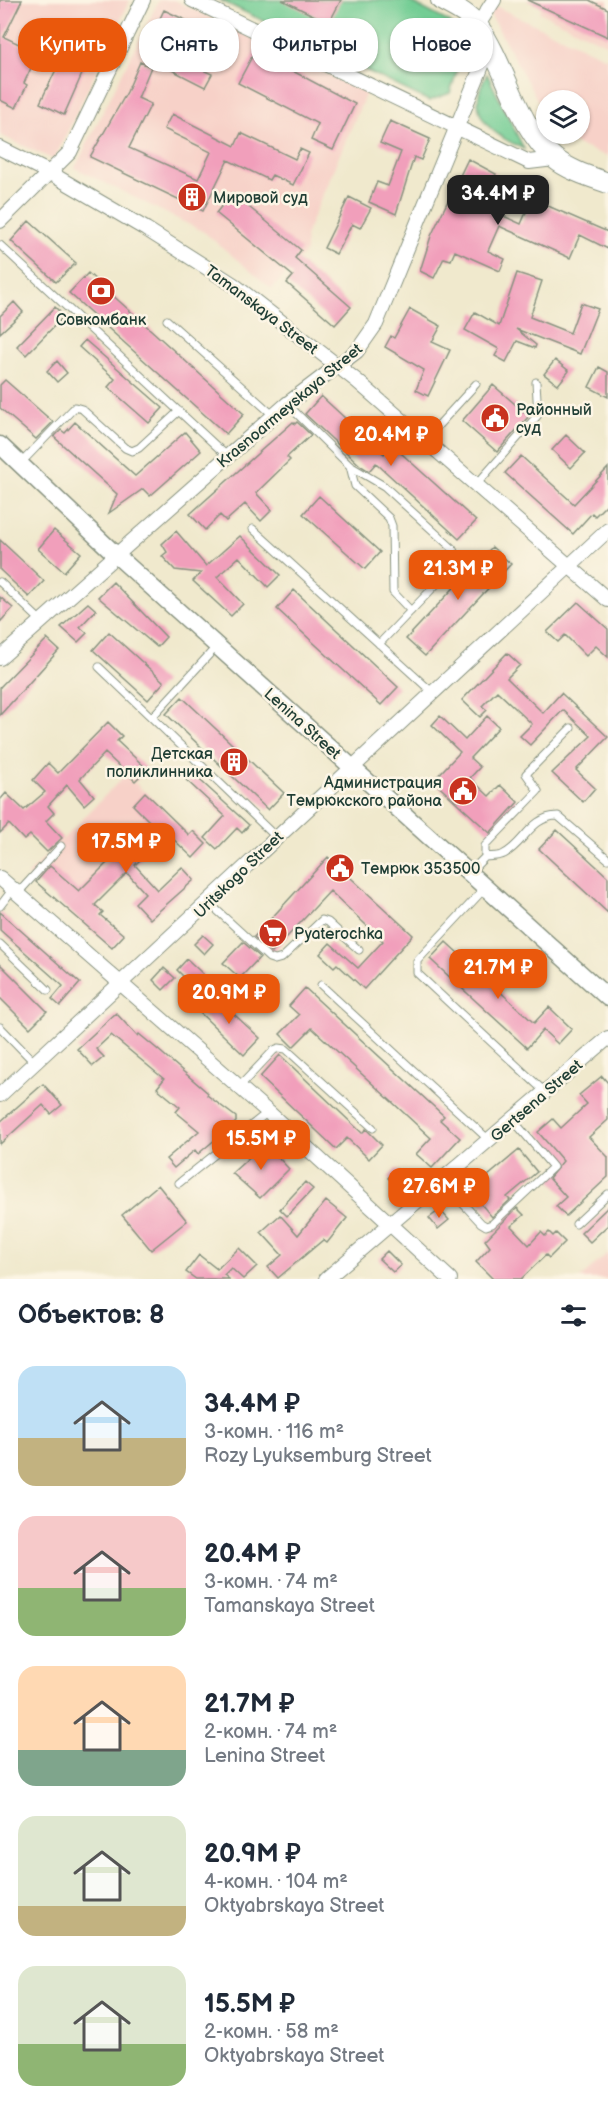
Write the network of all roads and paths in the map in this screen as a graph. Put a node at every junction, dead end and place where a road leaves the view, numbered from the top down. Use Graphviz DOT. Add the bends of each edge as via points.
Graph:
graph roads {
  1 [pos="143,0"];
  2 [pos="192,0"];
  3 [pos="441,0"];
  4 [pos="494,0"];
  5 [pos="470,18"];
  6 [pos="482,18"];
  7 [pos="493,52"];
  8 [pos="480,72"];
  9 [pos="457,128"];
  10 [pos="0,148"];
  11 [pos="554,159"];
  12 [pos="50,173"];
  13 [pos="608,183"];
  14 [pos="0,221"];
  15 [pos="0,245"];
  16 [pos="167,320"];
  17 [pos="337,366"];
  18 [pos="536,382"];
  19 [pos="476,384"];
  20 [pos="287,404"];
  21 [pos="179,411"];
  22 [pos="273,416"];
  23 [pos="425,440"];
  24 [pos="0,445"];
  25 [pos="227,456"];
  26 [pos="20,464"];
  27 [pos="350,466"];
  28 [pos="476,485"];
  29 [pos="253,529"];
  30 [pos="608,530"];
  31 [pos="115,554"];
  32 [pos="570,566"];
  33 [pos="0,582"];
  34 [pos="608,600"];
  35 [pos="411,611"];
  36 [pos="40,620"];
  37 [pos="379,644"];
  38 [pos="217,646"];
  39 [pos="0,657"];
  40 [pos="99,667"];
  41 [pos="432,692"];
  42 [pos="152,717"];
  43 [pos="571,728"];
  44 [pos="351,766"];
  45 [pos="276,837"];
  46 [pos="61,846"];
  47 [pos="484,857"];
  48 [pos="608,858"];
  49 [pos="469,873"];
  50 [pos="0,878"];
  51 [pos="485,888"];
  52 [pos="15,891"];
  53 [pos="208,902"];
  54 [pos="0,906"];
  55 [pos="0,944"];
  56 [pos="359,950"];
  57 [pos="121,984"];
  58 [pos="321,985"];
  59 [pos="48,990"];
  60 [pos="608,998"];
  61 [pos="0,1027"];
  62 [pos="608,1038"];
  63 [pos="35,1063"];
  64 [pos="239,1087"];
  65 [pos="545,1092"];
  66 [pos="0,1095"];
  67 [pos="268,1112"];
  68 [pos="513,1120"];
  69 [pos="373,1128"];
  70 [pos="489,1141"];
  71 [pos="442,1181"];
  72 [pos="179,1183"];
  73 [pos="608,1194"];
  74 [pos="392,1224"];
  75 [pos="576,1224"];
  76 [pos="326,1279"];
  77 [pos="450,1279"];
  1 -- 12 [label="street" via="70,152"];
  2 -- 9 [label="street"];
  3 -- 5 [label="main road"];
  4 -- 6 [label="street"];
  7 -- 11 [label="main road" via="527,121"];
  8 -- 9 [label="street, Krasnoarmeyskaya Street"];
  9 -- 11 [label="street" via="529,162"];
  9 -- 17 [label="street, Krasnoarmeyskaya Street" via="376,324 357,351"];
  10 -- 12 [label="street, Tamanskaya Street"];
  11 -- 13 [label="main road"];
  12 -- 14 [label="street"];
  12 -- 17 [label="street, Tamanskaya Street" via="225,279"];
  15 -- 21 [label="lane"];
  16 -- 22 [label="lane"];
  17 -- 20 [label="street, Krasnoarmeyskaya Street"];
  17 -- 23 [label="street, Tamanskaya Street"];
  18 -- 28 [label="lane" via="538,415"];
  19 -- 23 [label="lane"];
  20 -- 22 [label="street, Krasnoarmeyskaya Street"];
  20 -- 27 [label="lane"];
  21 -- 25 [label="lane"];
  21 -- 26 [label="lane" via="132,451 75,407"];
  22 -- 25 [label="street, Krasnoarmeyskaya Street"];
  23 -- 28 [label="street, Tamanskaya Street"];
  24 -- 26 [label="street, Lenina Street"];
  25 -- 31 [label="street, Krasnoarmeyskaya Street"];
  26 -- 31 [label="street, Lenina Street"];
  27 -- 35 [label="lane" via="355,486 392,522 393,592"];
  27 -- 35 [label="lane" via="384,486 457,557 453,567"];
  28 -- 32 [label="street, Tamanskaya Street"];
  29 -- 37 [label="lane"];
  30 -- 32 [label="street, Uritskogo Street"];
  31 -- 36 [label="street, Krasnoarmeyskaya Street"];
  31 -- 38 [label="street, Lenina Street"];
  32 -- 34 [label="street, Tamanskaya Street"];
  32 -- 41 [label="street, Uritskogo Street"];
  33 -- 36 [label="lane"];
  35 -- 37 [label="lane"];
  36 -- 39 [label="street, Krasnoarmeyskaya Street"];
  37 -- 41 [label="lane"];
  38 -- 42 [label="lane"];
  38 -- 44 [label="street, Lenina Street"];
  40 -- 42 [label="lane"];
  41 -- 44 [label="street, Uritskogo Street"];
  42 -- 45 [label="lane"];
  43 -- 47 [label="lane" via="526,774 537,791 485,846"];
  44 -- 45 [label="street, Uritskogo Street"];
  44 -- 49 [label="street, Lenina Street"];
  45 -- 53 [label="street, Uritskogo Street"];
  46 -- 52 [label="lane"];
  47 -- 48 [label="lane" via="504,855 535,824 558,816"];
  47 -- 49 [label="lane"];
  49 -- 51 [label="street, Lenina Street"];
  50 -- 52 [label="street"];
  51 -- 60 [label="street, Lenina Street"];
  51 -- 65 [label="lane" via="415,967"];
  52 -- 54 [label="lane"];
  52 -- 57 [label="street"];
  53 -- 56 [label="lane" via="275,960 282,958 322,920"];
  53 -- 57 [label="street, Uritskogo Street"];
  55 -- 59 [label="lane"];
  57 -- 63 [label="street, Uritskogo Street"];
  57 -- 64 [label="street"];
  58 -- 70 [label="lane"];
  61 -- 63 [label="lane"];
  62 -- 65 [label="street, Gertsena Street"];
  63 -- 66 [label="street, Uritskogo Street"];
  64 -- 67 [label="street"];
  64 -- 69 [label="lane" via="274,1050 286,1049"];
  65 -- 68 [label="street, Gertsena Street"];
  67 -- 72 [label="lane"];
  67 -- 74 [label="street"];
  68 -- 70 [label="street, Gertsena Street"];
  68 -- 71 [label="lane" via="554,1167 492,1224 481,1223"];
  70 -- 71 [label="street, Gertsena Street"];
  71 -- 74 [label="street, Gertsena Street"];
  73 -- 75 [label="lane"];
  74 -- 76 [label="street, Gertsena Street"];
  74 -- 77 [label="street"];
}
